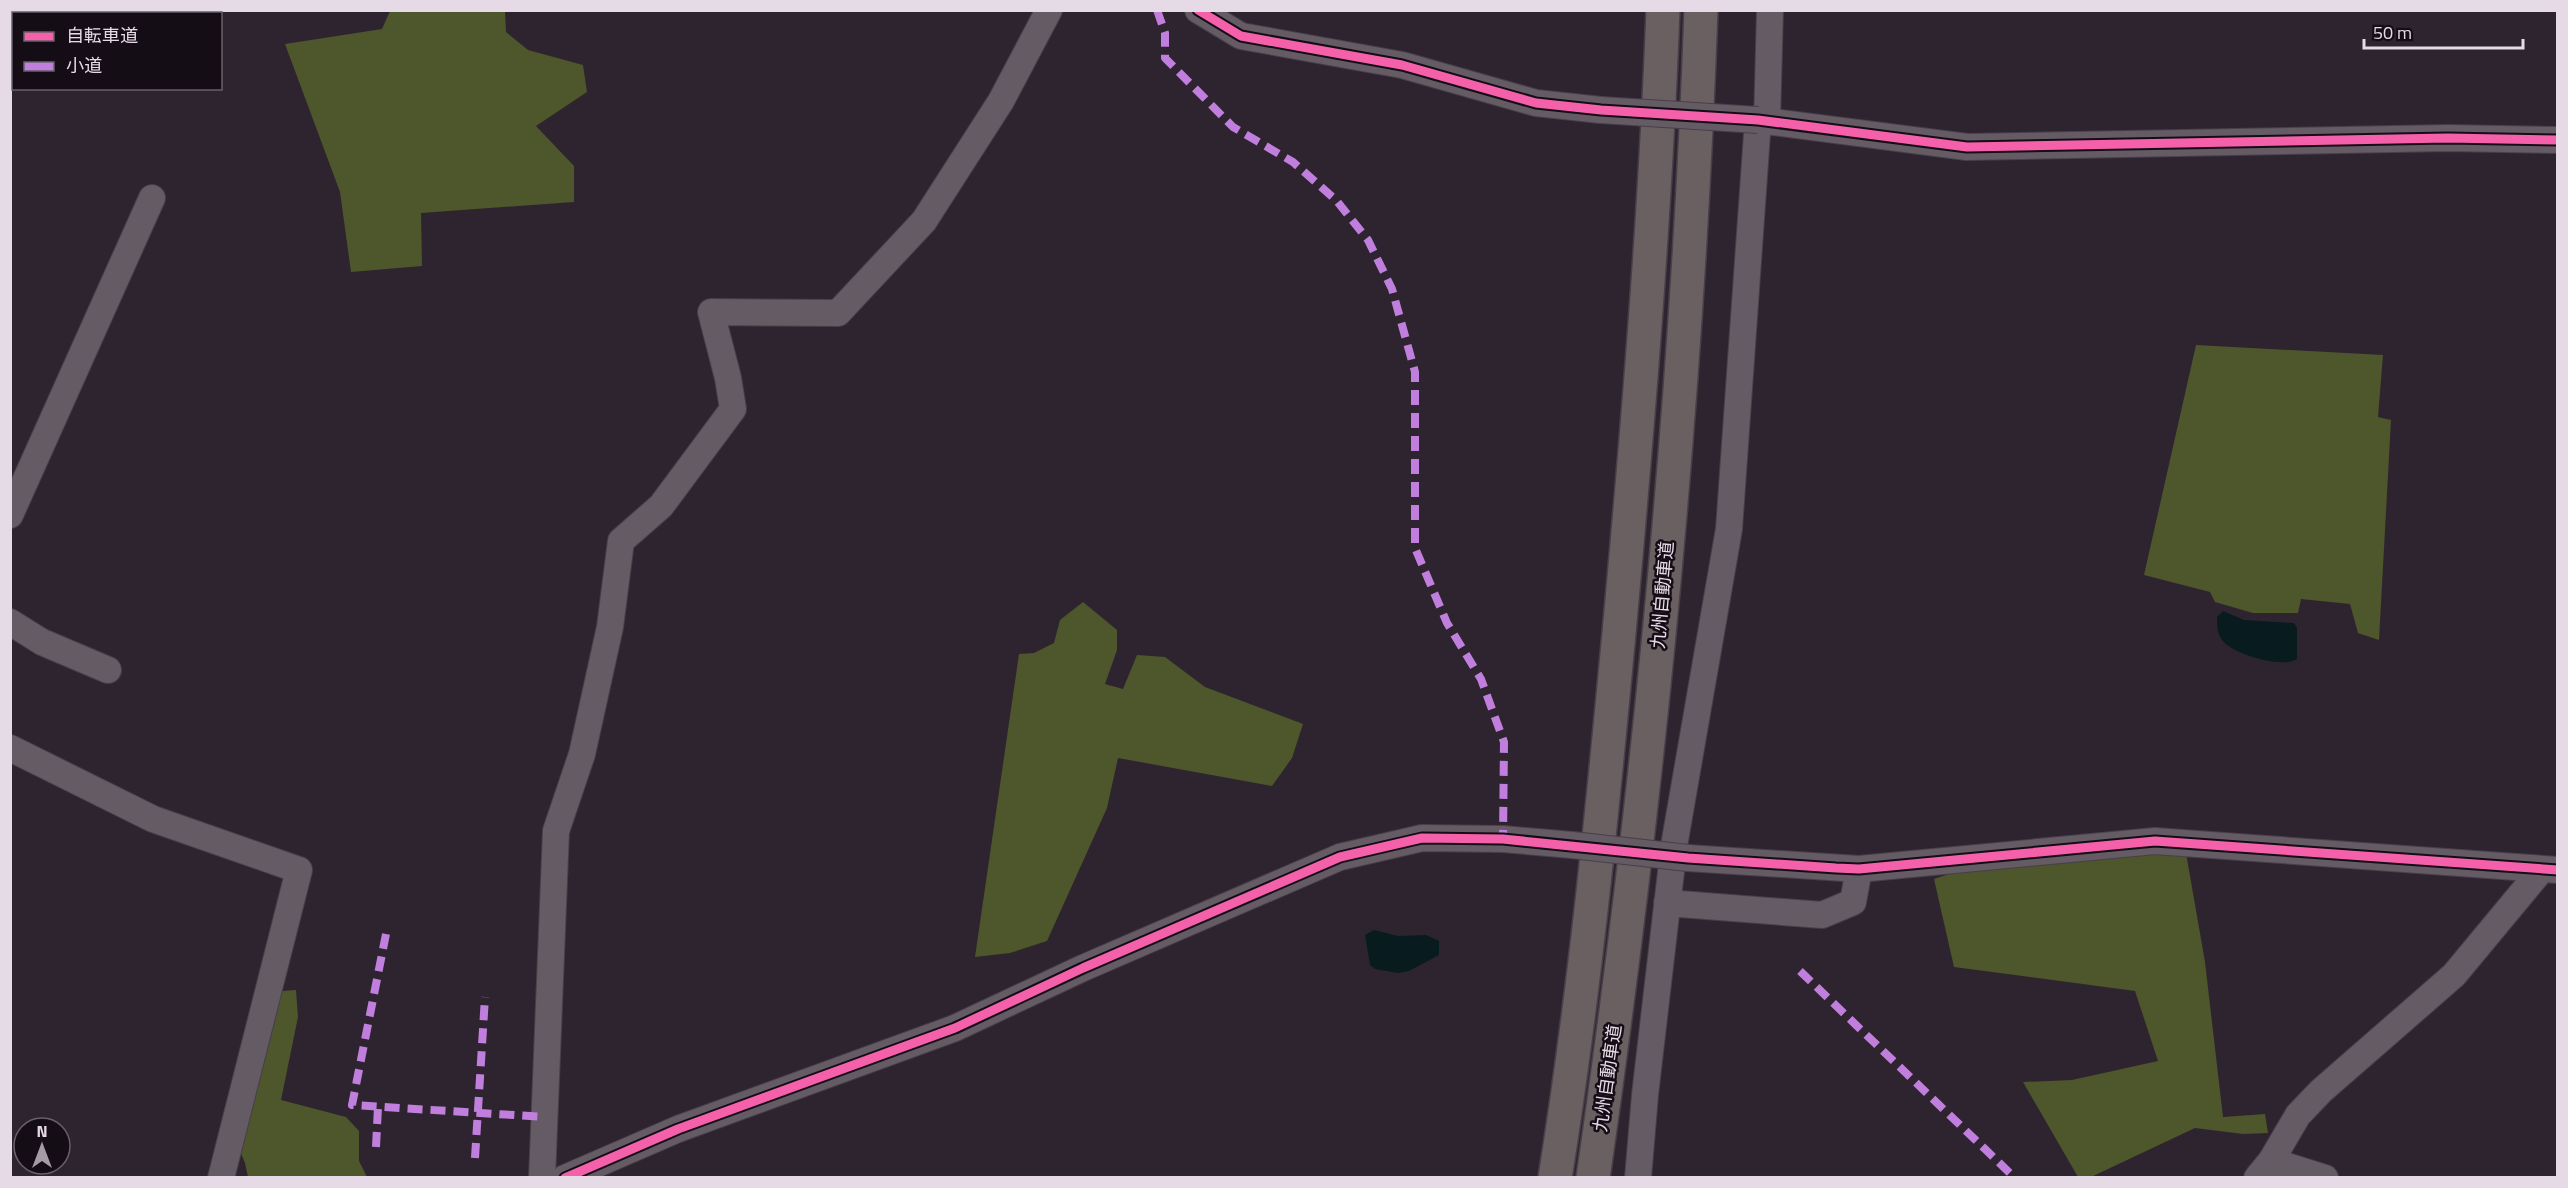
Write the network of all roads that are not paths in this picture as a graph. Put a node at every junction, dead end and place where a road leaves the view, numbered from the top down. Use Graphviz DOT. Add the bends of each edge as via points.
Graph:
graph roads {
  1 [pos="1049,10"];
  2 [pos="1198,10"];
  3 [pos="1663,10"];
  4 [pos="1701,10"];
  5 [pos="1770,10"];
  6 [pos="1762,121"];
  7 [pos="2558,140"];
  8 [pos="152,198"];
  9 [pos="10,515"];
  10 [pos="10,622"];
  11 [pos="108,670"];
  12 [pos="10,748"];
  13 [pos="1859,869"];
  14 [pos="2550,870"];
  15 [pos="1668,903"];
  16 [pos="2264,1169"];
  17 [pos="221,1178"];
  18 [pos="542,1178"];
  19 [pos="565,1178"];
  20 [pos="1555,1178"];
  21 [pos="1593,1178"];
  22 [pos="1638,1178"];
  23 [pos="2325,1178"];
  1 -- 18 [label="street" via="1001,100 924,221 838,313 711,312 733,409 661,506 621,541 610,627 582,754 556,831"];
  2 -- 6 [label="street, bridge" via="1240,36 1402,65 1536,103"];
  3 -- 20 [label="highway, 九州自動車道" via="1641,397 1605,788"];
  4 -- 21 [label="highway, 九州自動車道" via="1674,473 1642,805"];
  5 -- 6 [label="street"];
  6 -- 7 [label="street" via="1967,147 2448,138"];
  6 -- 15 [label="street" via="1729,530 1688,760"];
  8 -- 9 [label="street"];
  10 -- 11 [label="street" via="42,642"];
  12 -- 17 [label="street" via="153,819 299,870"];
  13 -- 14 [label="street" via="2155,841"];
  13 -- 15 [label="street" via="1853,902 1822,915"];
  13 -- 19 [label="street, bridge" via="1688,858 1503,839 1422,838 1340,856 955,1028 678,1129"];
  14 -- 16 [label="street" via="2454,975 2321,1090 2298,1116"];
  15 -- 22 [label="street"];
  16 -- 23 [label="street"];
}
